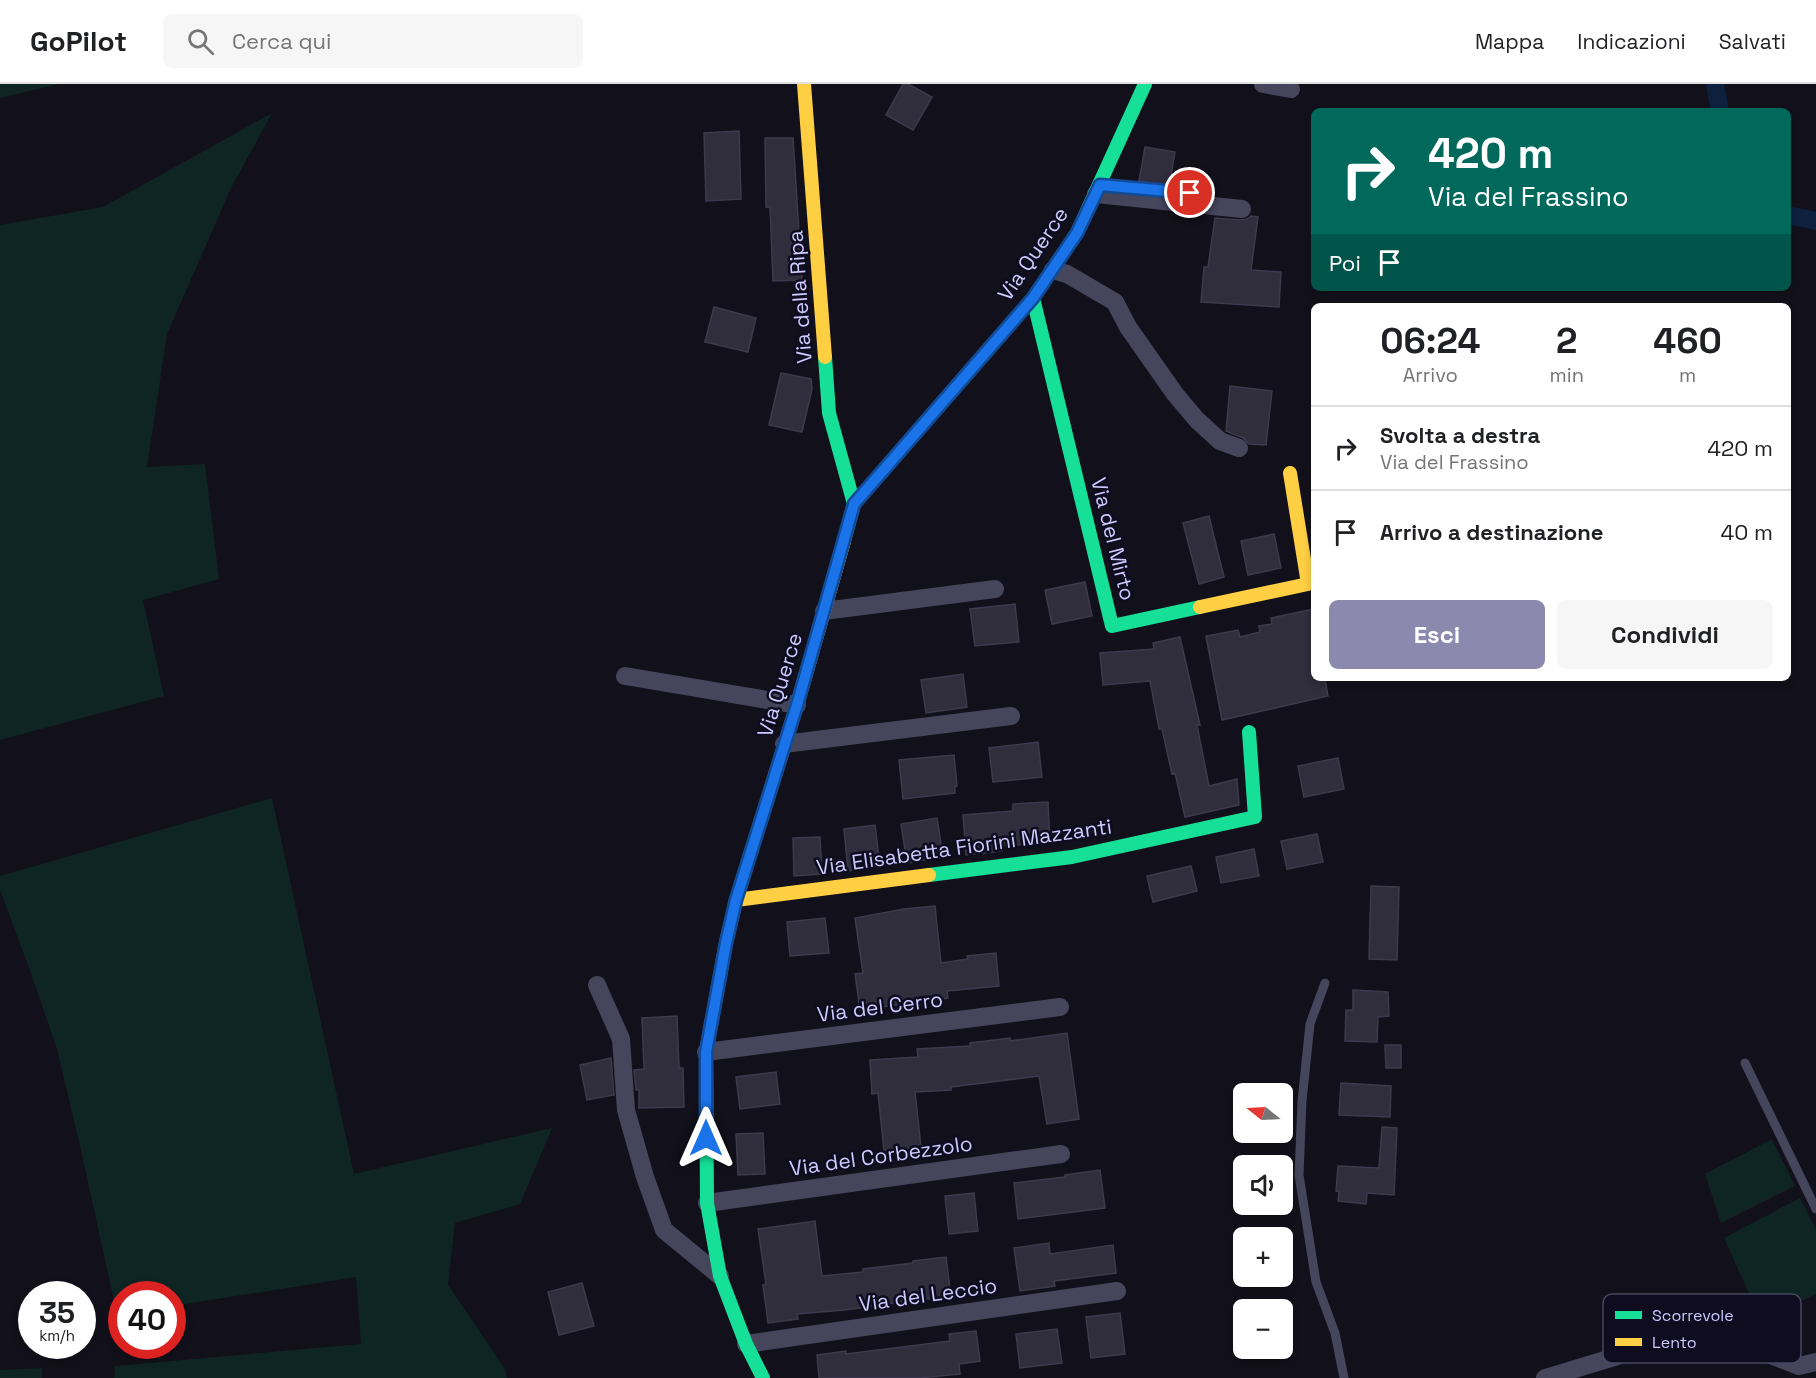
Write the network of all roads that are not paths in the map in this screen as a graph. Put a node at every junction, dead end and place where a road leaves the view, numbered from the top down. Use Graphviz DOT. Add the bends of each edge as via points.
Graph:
graph roads {
  1 [pos="804,84"];
  2 [pos="1145,84"];
  3 [pos="1263,84"];
  4 [pos="1291,89"];
  5 [pos="1098,189"];
  6 [pos="1212,195"];
  7 [pos="1242,209"];
  8 [pos="1053,270"];
  9 [pos="1033,298"];
  10 [pos="1239,448"];
  11 [pos="1290,473"];
  12 [pos="854,504"];
  13 [pos="995,589"];
  14 [pos="824,611"];
  15 [pos="625,676"];
  16 [pos="797,705"];
  17 [pos="1011,716"];
  18 [pos="1249,732"];
  19 [pos="784,744"];
  20 [pos="736,900"];
  21 [pos="1325,983"];
  22 [pos="597,986"];
  23 [pos="1060,1007"];
  24 [pos="706,1052"];
  25 [pos="1744,1063"];
  26 [pos="1061,1154"];
  27 [pos="707,1203"];
  28 [pos="1816,1209"];
  29 [pos="720,1276"];
  30 [pos="1117,1291"];
  31 [pos="746,1344"];
  32 [pos="1603,1360"];
  33 [pos="1816,1362"];
  34 [pos="1791,1363"];
  35 [pos="763,1378"];
  36 [pos="1344,1378"];
  37 [pos="1545,1378"];
  1 -- 12 [label="street, Via della Ripa" via="830,413"];
  2 -- 5 [label="street, Via Querce"];
  3 -- 4 [label="street"];
  5 -- 6 [label="street"];
  5 -- 7 [label="street"];
  5 -- 8 [label="street, Via Querce" via="1077,233"];
  8 -- 9 [label="street, Via Querce"];
  8 -- 10 [label="street" via="1115,302 1174,394 1220,441"];
  9 -- 11 [label="street, Via del Mirto" via="1112,626 1308,584"];
  9 -- 12 [label="street, Via Querce"];
  12 -- 14 [label="street, Via Querce"];
  13 -- 14 [label="street"];
  14 -- 16 [label="street, Via Querce"];
  15 -- 16 [label="street"];
  16 -- 19 [label="street, Via Querce"];
  17 -- 19 [label="street"];
  18 -- 20 [label="street, Via Elisabetta Fiorini Mazzanti" via="1255,817 1072,857"];
  19 -- 20 [label="street, Via Querce"];
  20 -- 24 [label="street, Via Querce"];
  21 -- 36 [label="lane" via="1310,1024 1299,1175 1316,1282 1335,1333"];
  22 -- 29 [label="street" via="621,1039 626,1110 664,1230"];
  23 -- 24 [label="street, Via del Cerro"];
  24 -- 27 [label="street, Via Querce"];
  25 -- 28 [label="lane"];
  26 -- 27 [label="street, Via del Corbezzolo"];
  27 -- 29 [label="street, Via Querce"];
  29 -- 31 [label="street, Via Querce"];
  30 -- 31 [label="street, Via del Leccio"];
  31 -- 35 [label="street, Via Querce"];
  32 -- 37 [label="street"];
  33 -- 34 [label="street" via="1799,1366"];
}
